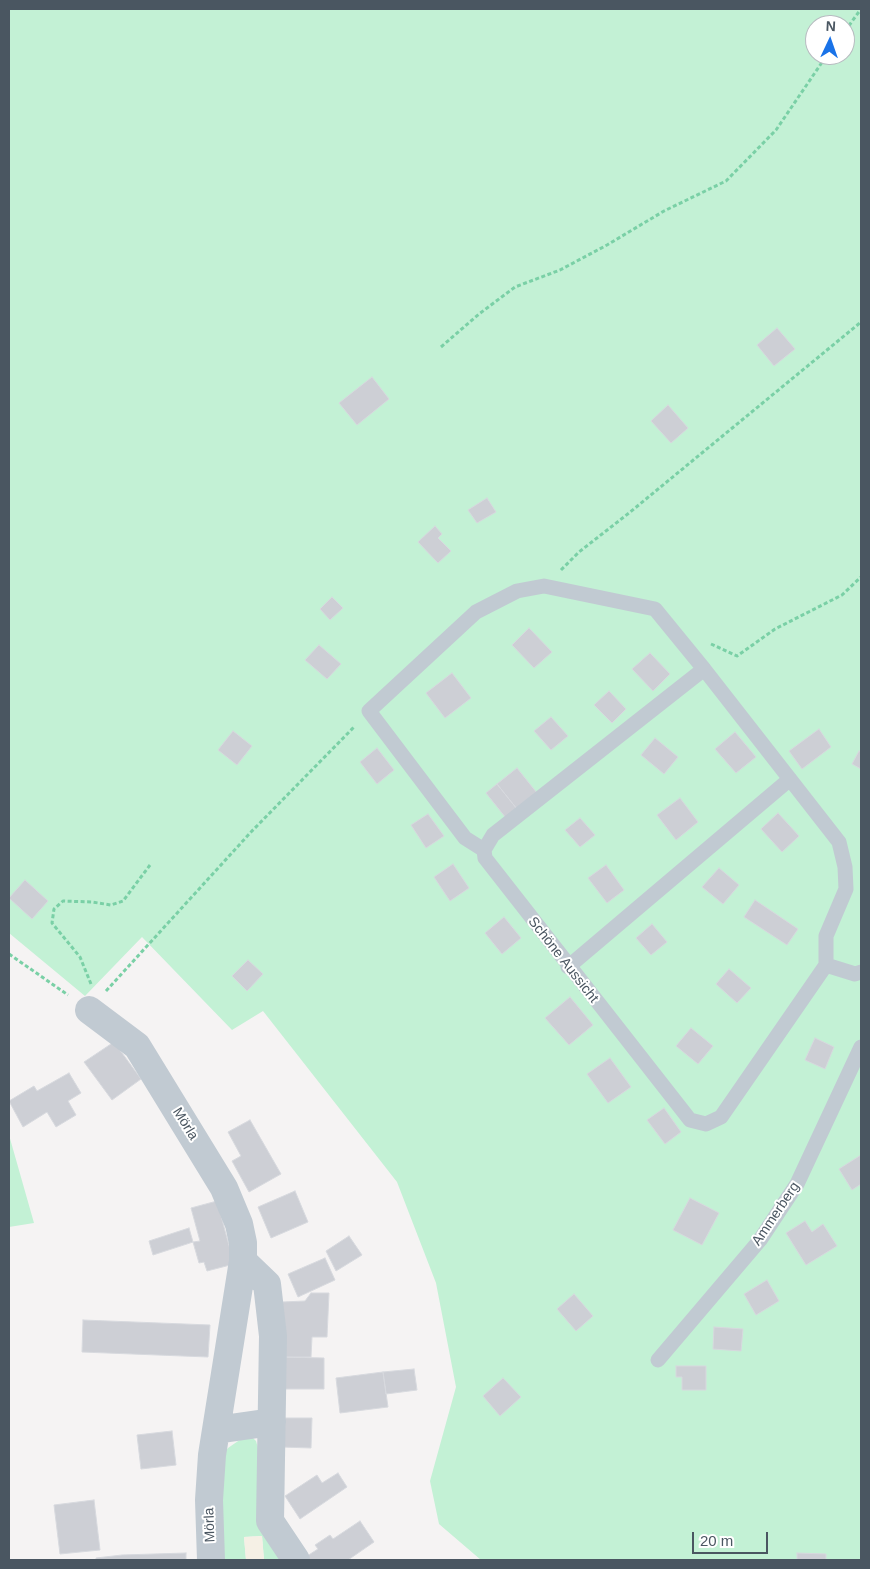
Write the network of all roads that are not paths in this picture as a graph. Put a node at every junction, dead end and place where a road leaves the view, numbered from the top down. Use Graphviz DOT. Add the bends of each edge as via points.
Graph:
graph roads {
  1 [pos="704,669"];
  2 [pos="790,779"];
  3 [pos="484,850"];
  4 [pos="826,965"];
  5 [pos="568,967"];
  6 [pos="861,972"];
  7 [pos="89,1010"];
  8 [pos="861,1047"];
  9 [pos="243,1261"];
  10 [pos="658,1360"];
  11 [pos="272,1422"];
  12 [pos="216,1430"];
  13 [pos="211,1560"];
  14 [pos="296,1560"];
  1 -- 2 [label="lane"];
  1 -- 3 [label="lane" via="493,835"];
  1 -- 3 [label="lane" via="655,609 544,586 517,591 476,612 369,711 465,838"];
  2 -- 4 [label="lane" via="839,842 845,867 846,889 826,936"];
  2 -- 5 [label="lane"];
  3 -- 5 [label="lane, Schöne Aussicht" via="485,858"];
  4 -- 5 [label="lane, Schöne Aussicht" via="721,1117 706,1124 690,1120"];
  4 -- 6 [label="lane" via="855,974"];
  7 -- 9 [label="street, Mörla" via="137,1046 224,1188 239,1224"];
  8 -- 10 [label="lane, Ammerberg" via="797,1184 760,1240"];
  9 -- 11 [label="street" via="267,1284 274,1336"];
  9 -- 12 [label="street, Mörla"];
  11 -- 12 [label="street"];
  11 -- 14 [label="street" via="270,1521"];
  12 -- 13 [label="street, Mörla" via="209,1500"];
}
